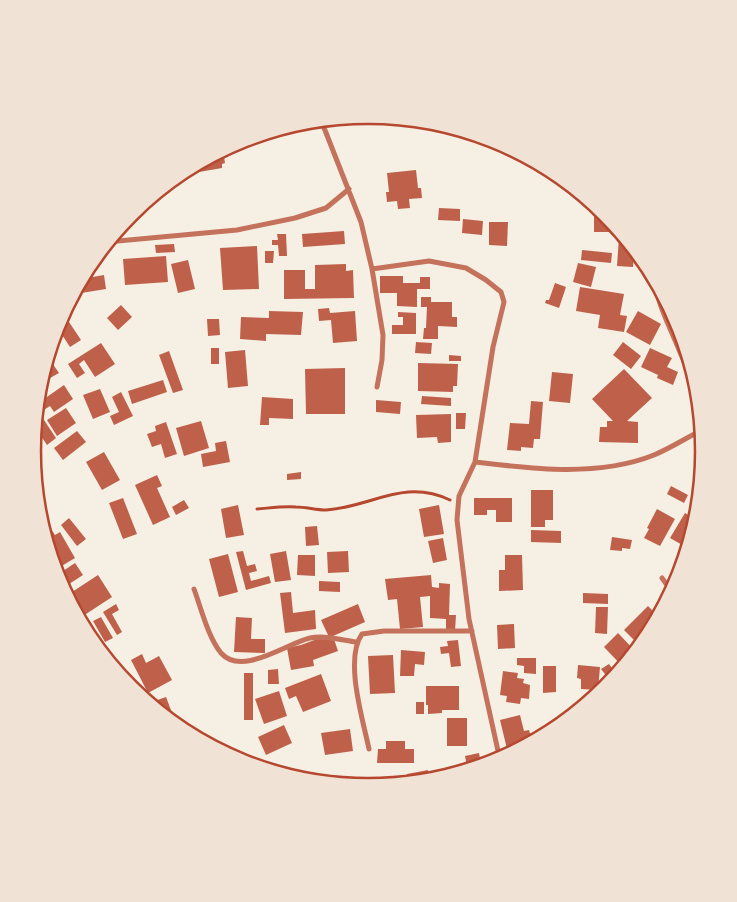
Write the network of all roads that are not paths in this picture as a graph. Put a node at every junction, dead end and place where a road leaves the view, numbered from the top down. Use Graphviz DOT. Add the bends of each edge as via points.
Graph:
graph roads {
  1 [pos="324,127"];
  2 [pos="349,189"];
  3 [pos="118,240"];
  4 [pos="372,269"];
  5 [pos="658,298"];
  6 [pos="685,367"];
  7 [pos="377,387"];
  8 [pos="695,434"];
  9 [pos="475,462"];
  10 [pos="662,578"];
  11 [pos="667,585"];
  12 [pos="194,589"];
  13 [pos="472,631"];
  14 [pos="356,642"];
  15 [pos="369,749"];
  16 [pos="498,751"];
  1 -- 2 [label="street"];
  2 -- 3 [label="street" via="326,208 295,218 237,230"];
  2 -- 4 [label="street"];
  4 -- 7 [label="street" via="383,335"];
  4 -- 9 [label="street" via="422,262 446,263 466,268 501,292 504,302 493,347"];
  5 -- 6 [label="street"];
  8 -- 9 [label="street" via="654,455 609,467 525,468"];
  9 -- 13 [label="street" via="460,496 457,520"];
  10 -- 11 [label="street"];
  12 -- 14 [label="street" via="212,637 222,653 233,661 246,661 312,638"];
  13 -- 14 [label="street" via="384,631 362,634"];
  13 -- 16 [label="street"];
  14 -- 15 [label="street" via="355,683"];
}
